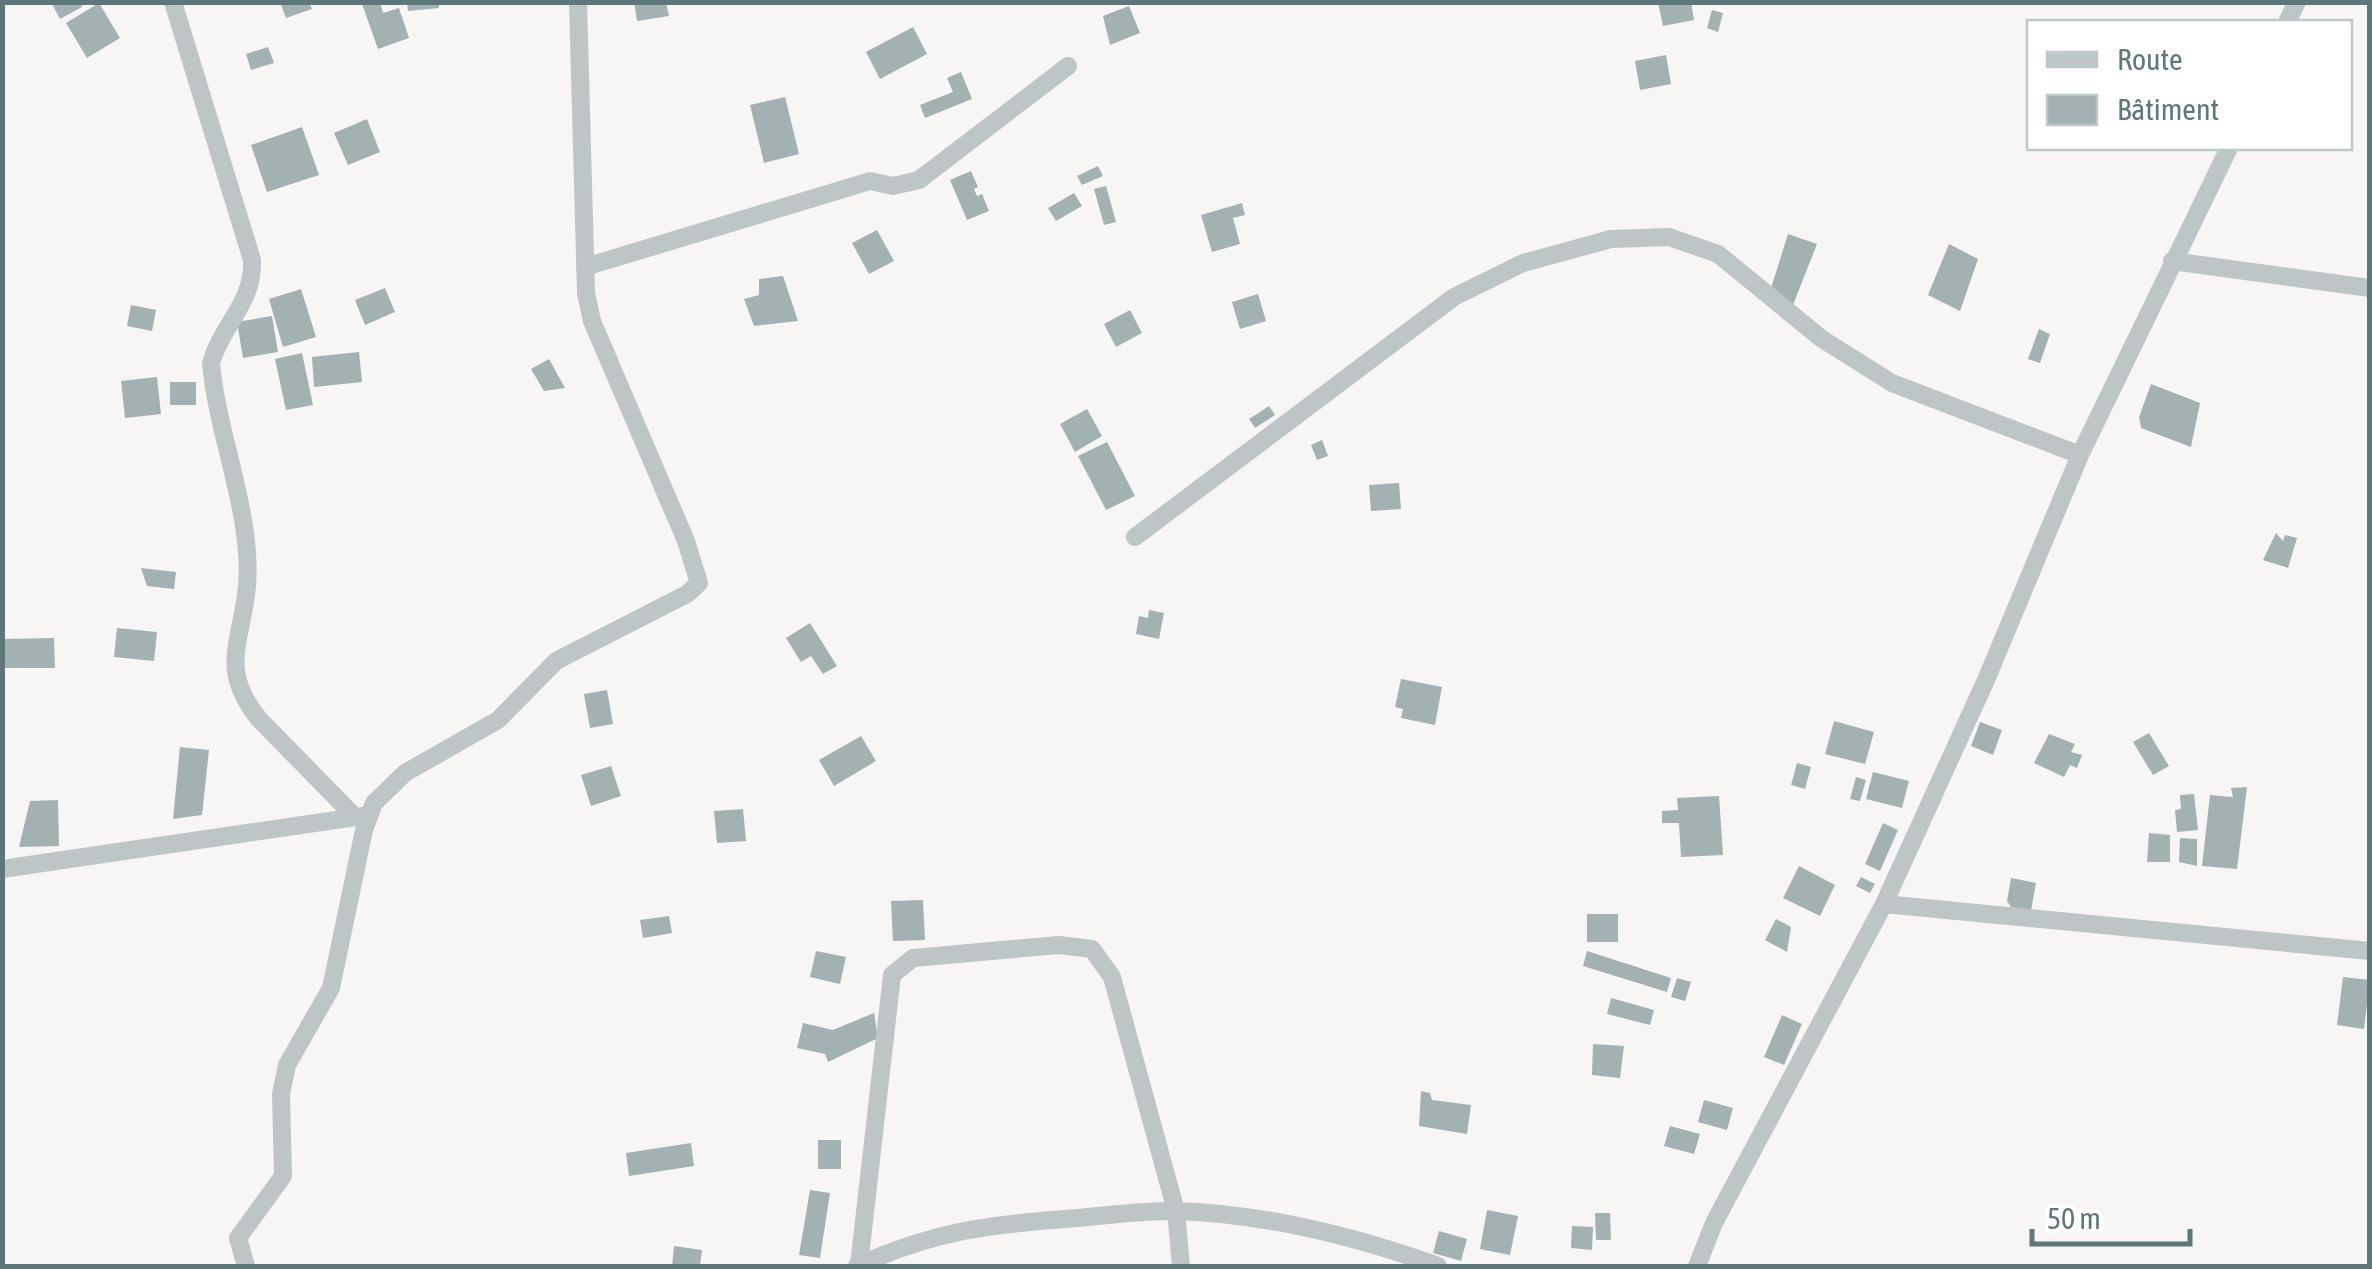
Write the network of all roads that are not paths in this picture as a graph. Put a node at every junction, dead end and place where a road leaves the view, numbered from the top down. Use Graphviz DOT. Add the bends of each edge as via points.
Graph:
graph roads {
  1 [pos="173,2"];
  2 [pos="578,2"];
  3 [pos="1068,66"];
  4 [pos="2228,150"];
  5 [pos="2172,261"];
  6 [pos="585,267"];
  7 [pos="2370,288"];
  8 [pos="2080,454"];
  9 [pos="1135,537"];
  10 [pos="362,816"];
  11 [pos="2,869"];
  12 [pos="1884,904"];
  13 [pos="2370,951"];
  14 [pos="1176,1211"];
  15 [pos="246,1266"];
  16 [pos="858,1266"];
  17 [pos="1181,1266"];
  18 [pos="1438,1266"];
  19 [pos="1698,1266"];
  1 -- 10 [label="street" via="252,260 246,302 211,363 247,565 234,670 259,719"];
  2 -- 6 [label="street"];
  3 -- 6 [label="street" via="919,180 893,186 870,181"];
  4 -- 5 [label="street"];
  5 -- 7 [label="street"];
  5 -- 8 [label="street"];
  6 -- 10 [label="street" via="592,320 699,583 556,661 498,720 387,787"];
  8 -- 9 [label="street" via="1892,383 1822,339 1718,254 1669,237 1611,239 1522,264 1454,297"];
  8 -- 12 [label="street"];
  10 -- 11 [label="street"];
  10 -- 15 [label="street" via="339,964 287,1065 283,1176 238,1238"];
  12 -- 13 [label="street"];
  12 -- 19 [label="street" via="1714,1223"];
  14 -- 16 [label="street" via="967,1228"];
  14 -- 16 [label="street" via="1118,994 1102,958 1092,949 1059,945 913,958 892,975 887,1000"];
  14 -- 17 [label="street"];
  14 -- 18 [label="street" via="1295,1224"];
}
